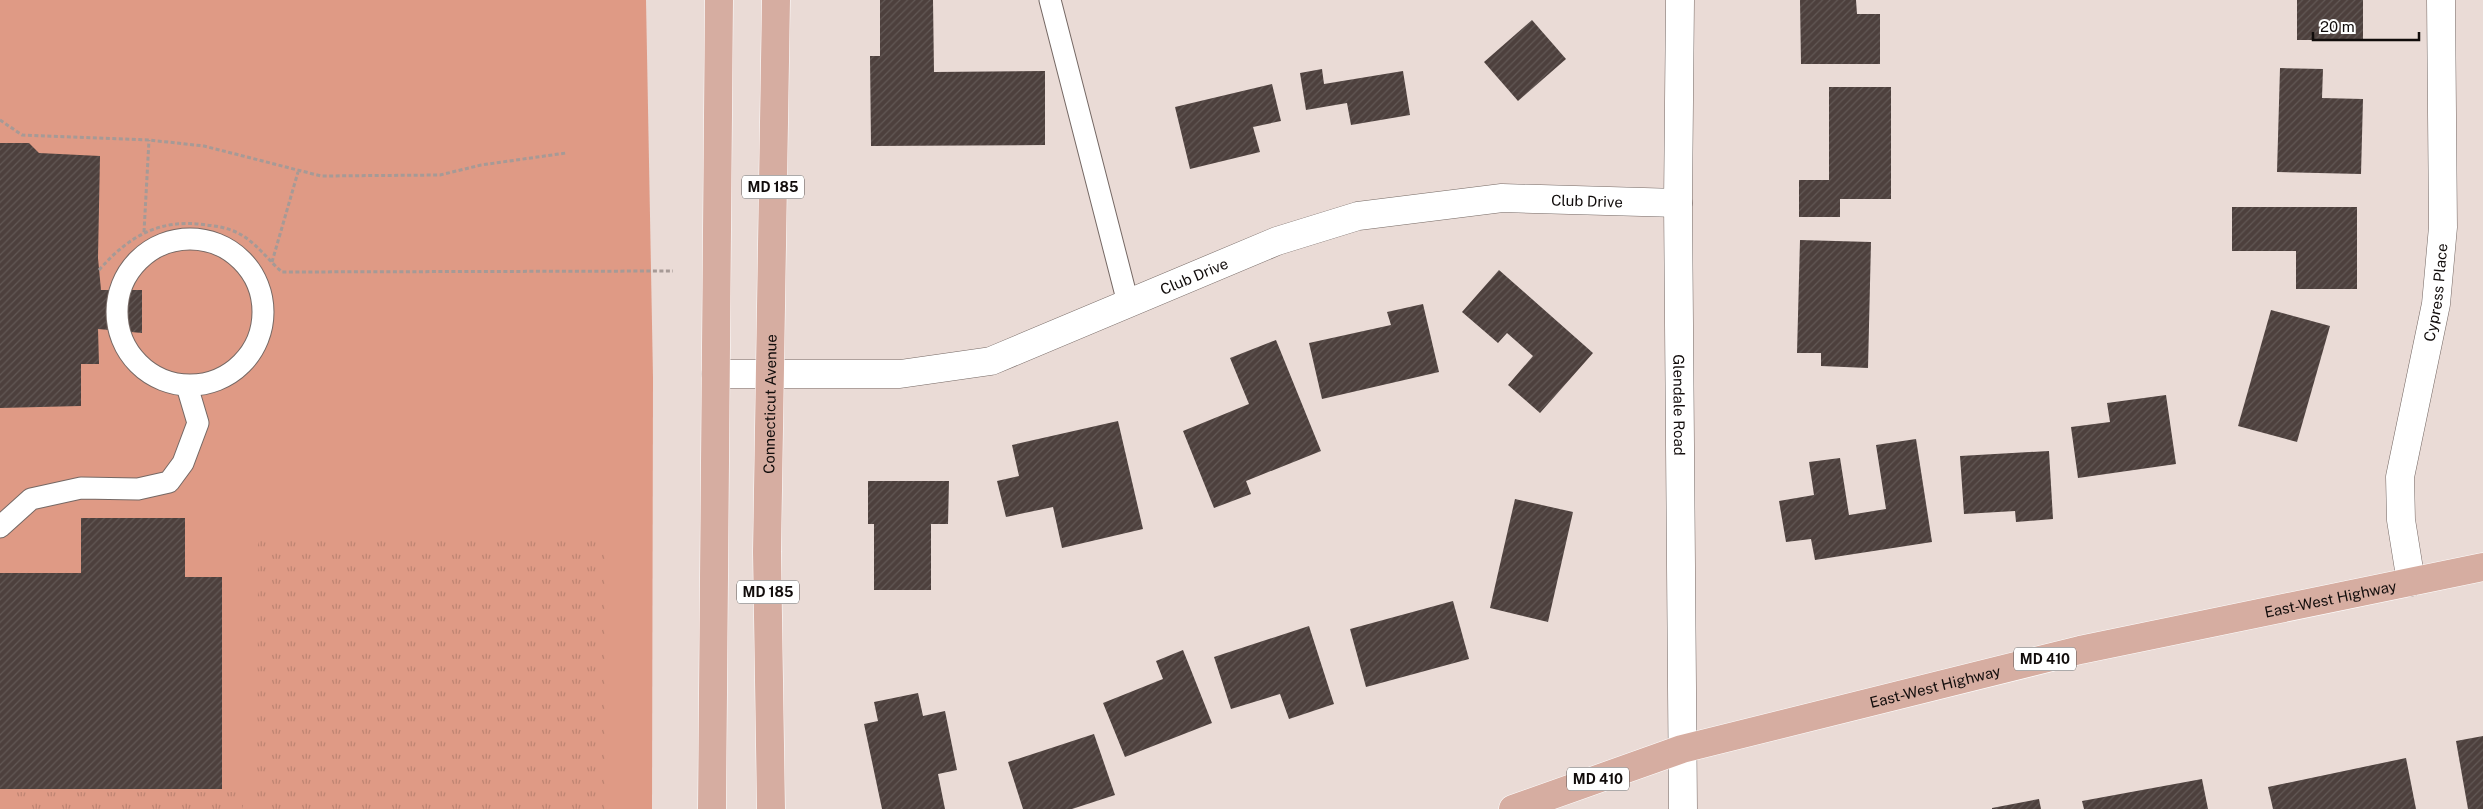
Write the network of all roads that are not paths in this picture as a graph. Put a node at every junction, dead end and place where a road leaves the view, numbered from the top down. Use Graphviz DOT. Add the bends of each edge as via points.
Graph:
graph roads {
  1 [pos="719,0"];
  2 [pos="776,0"];
  3 [pos="1050,0"];
  4 [pos="1680,0"];
  5 [pos="2441,0"];
  6 [pos="1678,203"];
  7 [pos="1128,303"];
  8 [pos="716,374"];
  9 [pos="772,374"];
  10 [pos="187,386"];
  11 [pos="0,527"];
  12 [pos="2483,567"];
  13 [pos="2411,582"];
  14 [pos="1682,749"];
  15 [pos="712,809"];
  16 [pos="771,809"];
  17 [pos="1513,809"];
  18 [pos="1683,809"];
  1 -- 8 [label="main road"];
  2 -- 9 [label="main road, Connecticut Avenue / MD 185"];
  3 -- 7 [label="lane"];
  4 -- 6 [label="street, Glendale Road"];
  5 -- 13 [label="street, Cypress Place" via="2443,228 2436,304 2400,476 2401,520"];
  6 -- 7 [label="street, Club Drive" via="1502,198 1358,216 1277,241"];
  6 -- 14 [label="street, Glendale Road"];
  7 -- 9 [label="street, Club Drive" via="991,361 900,374"];
  8 -- 9 [label="street, Club Drive"];
  8 -- 15 [label="main road"];
  9 -- 16 [label="main road, Connecticut Avenue / MD 185" via="767,552"];
  10 -- 10 [label="lane" via="216,381 239,368 259,341 264,316 257,278 241,258 207,240 181,239 150,250 130,268 118,294 117,320 124,346 139,366 162,381"];
  10 -- 11 [label="lane" via="198,423 183,463 169,482 138,489 81,488 31,499"];
  12 -- 13 [label="main road, East-West Highway / MD 410"];
  13 -- 14 [label="main road, East-West Highway / MD 410" via="2080,650"];
  14 -- 17 [label="main road, East-West Highway / MD 410"];
  14 -- 18 [label="street, Glendale Road"];
}
